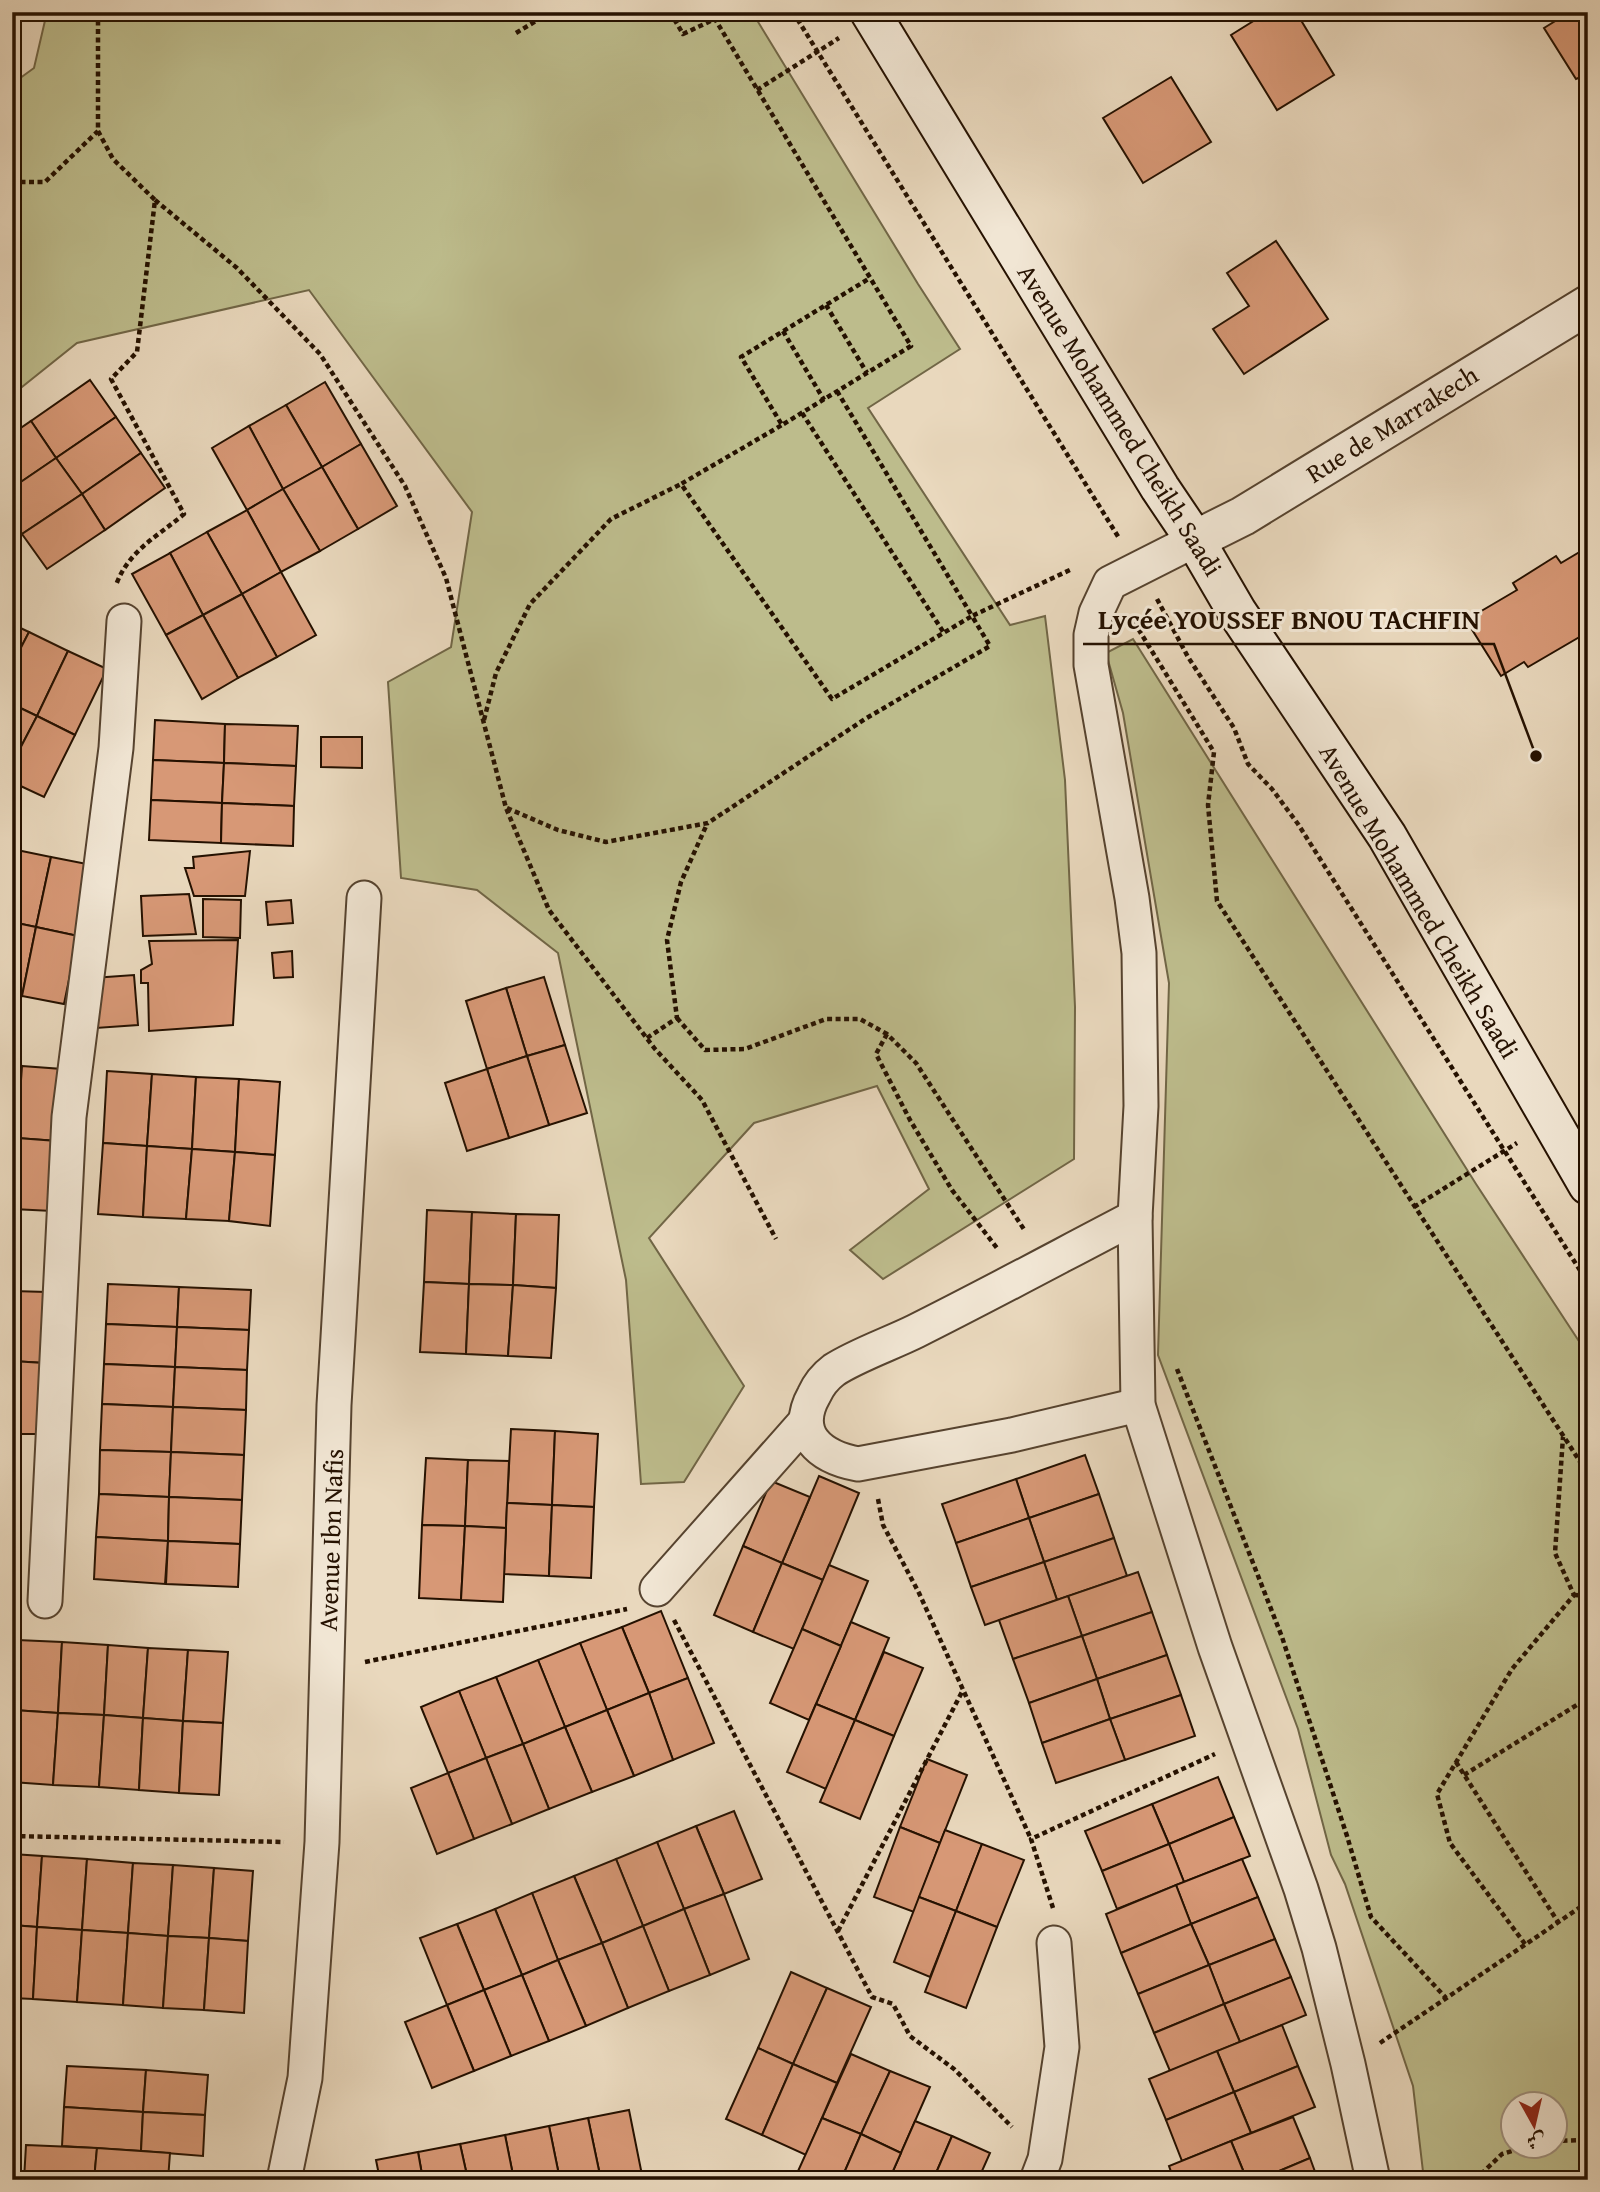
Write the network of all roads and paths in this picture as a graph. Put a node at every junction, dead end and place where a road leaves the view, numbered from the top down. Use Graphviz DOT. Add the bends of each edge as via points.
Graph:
graph roads {
  1 [pos="98,12"];
  2 [pos="551,12"];
  3 [pos="670,12"];
  4 [pos="793,12"];
  5 [pos="872,14"];
  6 [pos="516,33"];
  7 [pos="817,51"];
  8 [pos="757,90"];
  9 [pos="98,131"];
  10 [pos="12,182"];
  11 [pos="155,200"];
  12 [pos="870,278"];
  13 [pos="825,305"];
  14 [pos="1588,305"];
  15 [pos="783,331"];
  16 [pos="867,373"];
  17 [pos="837,391"];
  18 [pos="824,400"];
  19 [pos="802,413"];
  20 [pos="782,425"];
  21 [pos="681,484"];
  22 [pos="1195,540"];
  23 [pos="1140,568"];
  24 [pos="1072,569"];
  25 [pos="1110,583"];
  26 [pos="972,617"];
  27 [pos="124,621"];
  28 [pos="944,633"];
  29 [pos="483,721"];
  30 [pos="506,808"];
  31 [pos="708,823"];
  32 [pos="364,898"];
  33 [pos="677,1018"];
  34 [pos="887,1034"];
  35 [pos="647,1038"];
  36 [pos="1551,1121"];
  37 [pos="1504,1151"];
  38 [pos="1588,1185"];
  39 [pos="1413,1207"];
  40 [pos="1135,1217"];
  41 [pos="776,1238"];
  42 [pos="1033,1270"];
  43 [pos="1588,1283"];
  44 [pos="1176,1364"];
  45 [pos="1138,1405"];
  46 [pos="804,1422"];
  47 [pos="1563,1436"];
  48 [pos="871,1462"];
  49 [pos="1588,1474"];
  50 [pos="657,1588"];
  51 [pos="1574,1595"];
  52 [pos="1588,1596"];
  53 [pos="45,1601"];
  54 [pos="327,1668"];
  55 [pos="963,1689"];
  56 [pos="1588,1698"];
  57 [pos="1248,1739"];
  58 [pos="1455,1762"];
  59 [pos="1464,1775"];
  60 [pos="12,1836"];
  61 [pos="1031,1839"];
  62 [pos="322,1842"];
  63 [pos="1587,1903"];
  64 [pos="1558,1922"];
  65 [pos="837,1932"];
  66 [pos="1054,1943"];
  67 [pos="1525,1944"];
  68 [pos="1446,1998"];
  69 [pos="1348,2064"];
  70 [pos="1588,2140"];
  71 [pos="1568,2141"];
  72 [pos="1498,2158"];
  73 [pos="1041,2169"];
  74 [pos="284,2180"];
  75 [pos="1373,2180"];
  76 [pos="1475,2180"];
  1 -- 9 [label="path"];
  2 -- 6 [label="path"];
  3 -- 8 [label="path" via="683,34 715,19"];
  4 -- 7 [label="path"];
  5 -- 7 [label="path"];
  5 -- 22 [label="main road, Avenue Mohammed Cheikh Saadi"];
  7 -- 8 [label="path"];
  7 -- 23 [label="path"];
  8 -- 12 [label="path"];
  9 -- 10 [label="path" via="45,182"];
  9 -- 11 [label="path" via="113,159"];
  11 -- 27 [label="path" via="137,352 111,379 184,514 124,566 116,585"];
  11 -- 29 [label="path" via="237,268 320,354 405,486 446,578"];
  12 -- 13 [label="path"];
  12 -- 16 [label="path" via="911,346"];
  13 -- 15 [label="path"];
  13 -- 16 [label="path"];
  14 -- 22 [label="main road, Rue de Marrakech" via="1243,516"];
  15 -- 18 [label="path"];
  15 -- 20 [label="path" via="741,357"];
  16 -- 17 [label="path"];
  17 -- 18 [label="path"];
  17 -- 26 [label="path"];
  18 -- 19 [label="path"];
  19 -- 20 [label="path"];
  19 -- 28 [label="path"];
  20 -- 21 [label="path"];
  21 -- 28 [label="path" via="832,699"];
  21 -- 29 [label="path" via="611,519 530,604 496,673"];
  22 -- 23 [label="street"];
  22 -- 36 [label="main road, Avenue Mohammed Cheikh Saadi" via="1237,612 1387,836"];
  23 -- 25 [label="street"];
  23 -- 37 [label="path" via="1188,657 1234,728 1248,764 1298,824"];
  24 -- 26 [label="path"];
  25 -- 39 [label="path" via="1214,752 1209,805 1217,901"];
  25 -- 40 [label="street" via="1096,613 1091,665 1139,953 1141,1106"];
  26 -- 28 [label="path"];
  26 -- 31 [label="path" via="990,646 865,719"];
  27 -- 53 [label="street" via="116,748 69,1117"];
  29 -- 30 [label="path"];
  30 -- 31 [label="path" via="558,830 606,842"];
  30 -- 35 [label="path" via="549,910"];
  31 -- 33 [label="path" via="681,882 667,940"];
  32 -- 54 [label="street, Avenue Ibn Nafis" via="334,1405"];
  33 -- 34 [label="path" via="705,1050 746,1049 826,1019 860,1019"];
  33 -- 35 [label="path"];
  34 -- 42 [label="path" via="916,1063"];
  34 -- 42 [label="path" via="876,1054 952,1190"];
  35 -- 41 [label="path" via="702,1100"];
  36 -- 37 [label="path"];
  36 -- 38 [label="main road, Avenue Mohammed Cheikh Saadi"];
  37 -- 39 [label="path"];
  37 -- 43 [label="path"];
  39 -- 47 [label="path"];
  40 -- 42 [label="street"];
  40 -- 45 [label="street"];
  42 -- 46 [label="street" via="834,1370 817,1389"];
  44 -- 68 [label="path" via="1282,1637 1371,1917"];
  45 -- 48 [label="street"];
  45 -- 57 [label="street"];
  46 -- 48 [label="street" via="812,1440 828,1455 858,1464"];
  46 -- 50 [label="street"];
  47 -- 49 [label="path"];
  47 -- 51 [label="path" via="1555,1553"];
  48 -- 55 [label="path" via="883,1525"];
  50 -- 54 [label="path" via="624,1611"];
  50 -- 65 [label="path"];
  51 -- 52 [label="path"];
  51 -- 58 [label="path" via="1512,1669"];
  54 -- 62 [label="street, Avenue Ibn Nafis"];
  55 -- 61 [label="path"];
  55 -- 65 [label="path"];
  56 -- 59 [label="path"];
  57 -- 61 [label="path"];
  57 -- 69 [label="street" via="1323,1960"];
  58 -- 59 [label="path"];
  58 -- 67 [label="path" via="1437,1794 1450,1843"];
  59 -- 64 [label="path"];
  60 -- 62 [label="path"];
  61 -- 66 [label="path" via="1052,1902"];
  62 -- 74 [label="street, Avenue Ibn Nafis" via="305,2078"];
  63 -- 64 [label="path"];
  64 -- 67 [label="path"];
  65 -- 73 [label="path" via="872,1997 893,2004 910,2036 954,2070"];
  66 -- 73 [label="street" via="1062,2047"];
  67 -- 68 [label="path"];
  68 -- 69 [label="path"];
  69 -- 75 [label="street"];
  70 -- 71 [label="path"];
  72 -- 76 [label="path"];
}
